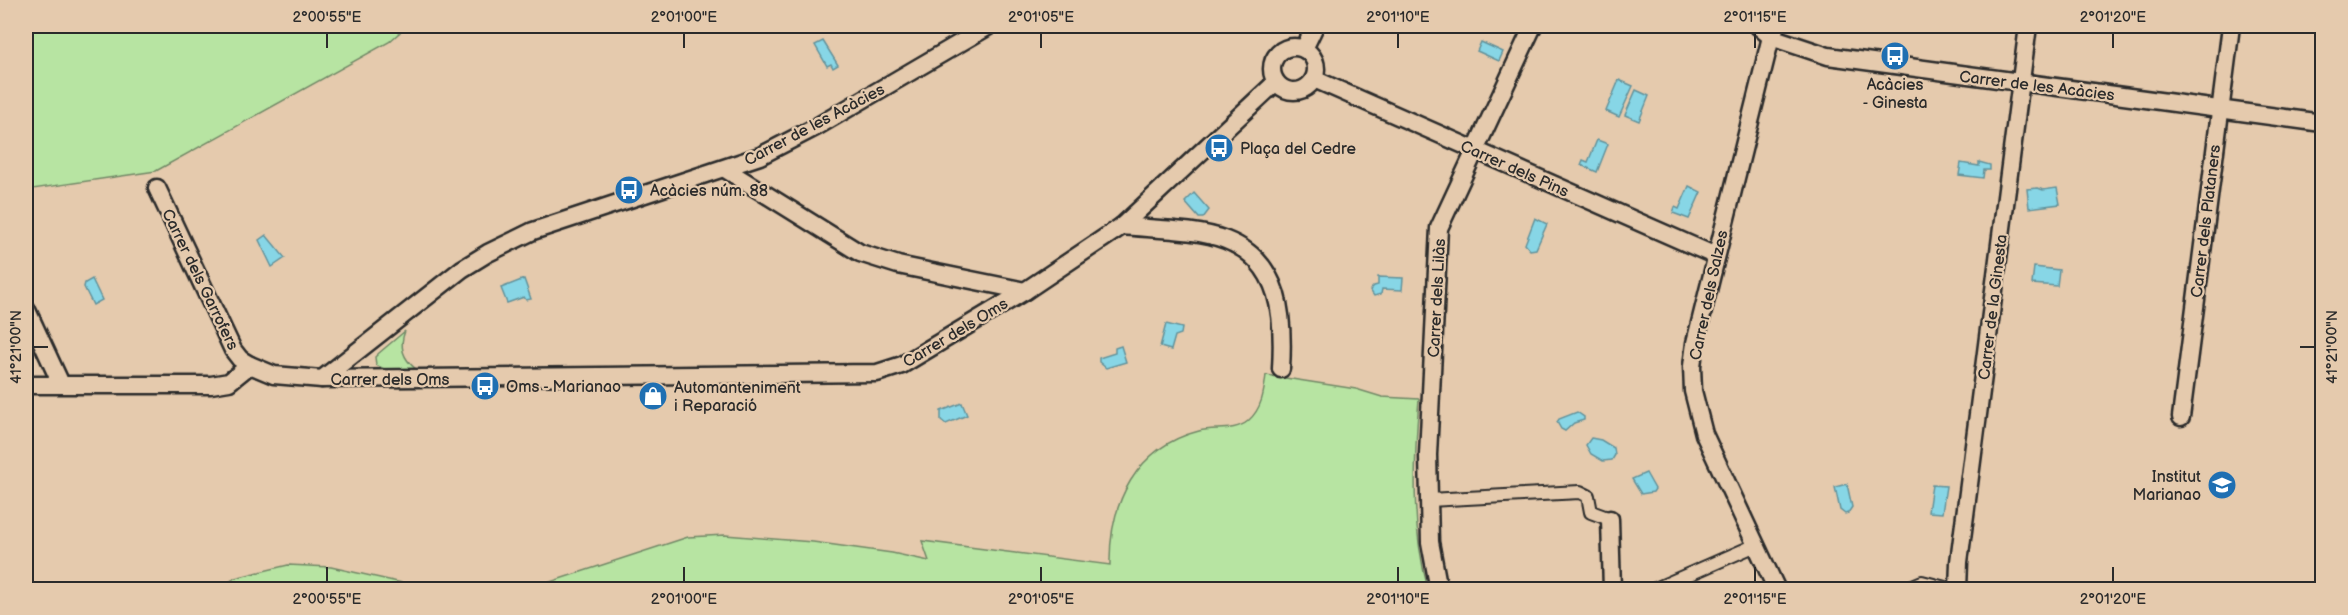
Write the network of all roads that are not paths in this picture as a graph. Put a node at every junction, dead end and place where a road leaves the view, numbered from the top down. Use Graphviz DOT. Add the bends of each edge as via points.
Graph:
graph roads {
  1 [pos="989,26"];
  2 [pos="1315,26"];
  3 [pos="1533,26"];
  4 [pos="2028,26"];
  5 [pos="2231,26"];
  6 [pos="1768,29"];
  7 [pos="1304,49"];
  8 [pos="1314,79"];
  9 [pos="1276,82"];
  10 [pos="2021,82"];
  11 [pos="2219,109"];
  12 [pos="2322,123"];
  13 [pos="1474,149"];
  14 [pos="725,169"];
  15 [pos="157,188"];
  16 [pos="1122,226"];
  17 [pos="1716,256"];
  18 [pos="1025,291"];
  19 [pos="26,308"];
  20 [pos="250,365"];
  21 [pos="1281,369"];
  22 [pos="322,379"];
  23 [pos="61,384"];
  24 [pos="26,386"];
  25 [pos="2181,417"];
  26 [pos="1429,500"];
  27 [pos="1610,519"];
  28 [pos="1756,545"];
  29 [pos="1439,590"];
  30 [pos="1612,590"];
  31 [pos="1653,590"];
  32 [pos="1778,590"];
  33 [pos="1903,590"];
  34 [pos="1953,590"];
  35 [pos="1958,590"];
  1 -- 14 [label="street, Carrer de les Acàcies" via="816,127"];
  2 -- 7 [label="street"];
  3 -- 13 [label="street, Carrer dels Lilàs"];
  4 -- 10 [label="street, Carrer de la Ginesta"];
  5 -- 11 [label="street, Carrer dels Plataners"];
  6 -- 10 [label="street, Carrer de les Acàcies" via="1827,56"];
  6 -- 17 [label="street, Carrer dels Salzes"];
  7 -- 8 [label="street" via="1317,65"];
  7 -- 9 [label="street" via="1290,47 1277,54 1271,68"];
  8 -- 9 [label="street" via="1296,91"];
  8 -- 13 [label="street, Carrer dels Pins"];
  9 -- 16 [label="street, Carrer dels Oms"];
  10 -- 11 [label="street, Carrer de les Acàcies"];
  10 -- 35 [label="street, Carrer de la Ginesta"];
  11 -- 12 [label="street, Carrer de les Acàcies"];
  11 -- 25 [label="street, Carrer dels Plataners"];
  13 -- 17 [label="street, Carrer dels Pins"];
  13 -- 26 [label="street, Carrer dels Lilàs" via="1439,228"];
  14 -- 18 [label="street" via="860,253 898,265"];
  14 -- 22 [label="street, Carrer de les Acàcies" via="533,231 488,253"];
  15 -- 20 [label="street, Carrer dels Garrofers" via="234,350"];
  16 -- 18 [label="street, Carrer dels Oms"];
  16 -- 21 [label="street" via="1210,236 1243,248 1273,285 1283,330"];
  17 -- 28 [label="street, Carrer dels Salzes" via="1695,343 1693,391 1704,434"];
  18 -- 22 [label="street, Carrer dels Oms" via="902,365 877,373"];
  19 -- 23 [label="street"];
  20 -- 22 [label="street, Carrer dels Oms" via="274,375"];
  20 -- 23 [label="street" via="229,382 211,385"];
  23 -- 24 [label="street"];
  26 -- 27 [label="street" via="1580,492 1588,496 1591,512"];
  26 -- 29 [label="street, Carrer dels Lilàs" via="1430,542"];
  27 -- 30 [label="street"];
  28 -- 31 [label="street"];
  28 -- 32 [label="street, Carrer dels Salzes"];
  33 -- 34 [label="street" via="1922,582"];
}
